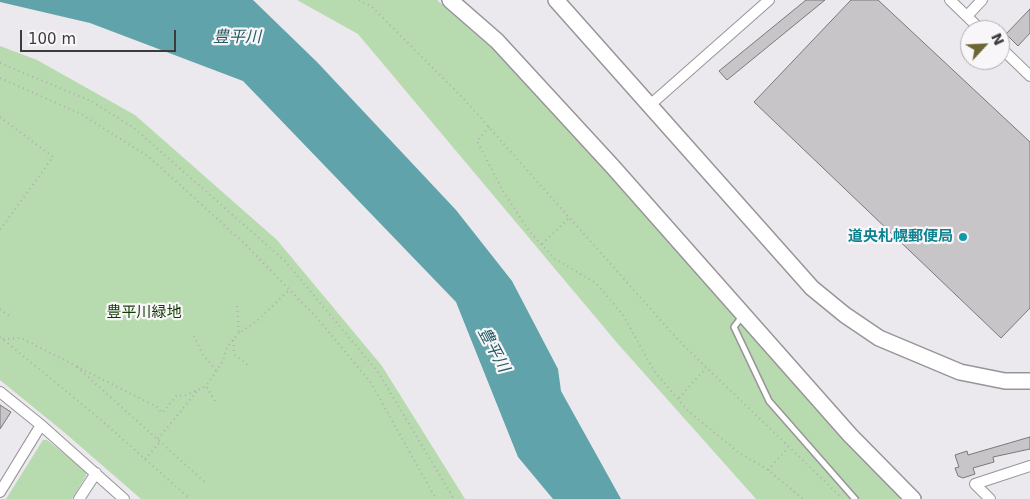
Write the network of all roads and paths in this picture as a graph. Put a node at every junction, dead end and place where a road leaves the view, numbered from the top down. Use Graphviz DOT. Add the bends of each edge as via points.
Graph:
graph roads {
  1 [pos="359,0"];
  2 [pos="450,0"];
  3 [pos="556,0"];
  4 [pos="769,0"];
  5 [pos="950,0"];
  6 [pos="982,0"];
  7 [pos="966,16"];
  8 [pos="971,20"];
  9 [pos="1010,57"];
  10 [pos="0,63"];
  11 [pos="1030,76"];
  12 [pos="0,78"];
  13 [pos="650,105"];
  14 [pos="0,117"];
  15 [pos="489,127"];
  16 [pos="570,218"];
  17 [pos="0,230"];
  18 [pos="542,244"];
  19 [pos="289,290"];
  20 [pos="237,306"];
  21 [pos="0,309"];
  22 [pos="745,313"];
  23 [pos="9,316"];
  24 [pos="239,333"];
  25 [pos="194,336"];
  26 [pos="0,337"];
  27 [pos="3,339"];
  28 [pos="233,340"];
  29 [pos="75,365"];
  30 [pos="249,366"];
  31 [pos="707,368"];
  32 [pos="216,370"];
  33 [pos="1030,381"];
  34 [pos="206,386"];
  35 [pos="199,389"];
  36 [pos="0,392"];
  37 [pos="679,398"];
  38 [pos="215,401"];
  39 [pos="41,425"];
  40 [pos="158,441"];
  41 [pos="788,448"];
  42 [pos="145,459"];
  43 [pos="1030,466"];
  44 [pos="768,470"];
  45 [pos="96,473"];
  46 [pos="207,484"];
  47 [pos="0,492"];
  48 [pos="79,499"];
  49 [pos="124,499"];
  50 [pos="190,499"];
  51 [pos="436,499"];
  52 [pos="454,499"];
  53 [pos="804,499"];
  54 [pos="844,499"];
  55 [pos="854,499"];
  56 [pos="913,499"];
  57 [pos="990,499"];
  1 -- 15 [label="path" via="372,7"];
  2 -- 22 [label="street" via="496,41"];
  3 -- 13 [label="street"];
  4 -- 13 [label="street"];
  5 -- 7 [label="street"];
  6 -- 7 [label="street"];
  7 -- 8 [label="street"];
  9 -- 11 [label="street"];
  10 -- 52 [label="path" via="90,101 134,128 284,260 378,372"];
  12 -- 19 [label="path" via="81,114 149,157 244,242"];
  13 -- 33 [label="street" via="812,288 845,315 880,338 960,372 1005,381"];
  14 -- 17 [label="path" via="53,157"];
  15 -- 16 [label="path"];
  15 -- 18 [label="path" via="477,141 503,191 529,231"];
  16 -- 18 [label="path"];
  16 -- 31 [label="path"];
  18 -- 37 [label="path" via="555,259 596,283 623,315 654,371"];
  19 -- 24 [label="path" via="257,321"];
  19 -- 51 [label="path" via="318,319 371,383"];
  20 -- 24 [label="path"];
  21 -- 23 [label="path"];
  22 -- 55 [label="lane" via="734,327 770,402"];
  22 -- 56 [label="street" via="850,435"];
  24 -- 28 [label="path"];
  25 -- 32 [label="path" via="203,356"];
  26 -- 27 [label="path"];
  27 -- 29 [label="path" via="21,338"];
  27 -- 42 [label="path"];
  28 -- 30 [label="path" via="234,354"];
  28 -- 32 [label="path"];
  29 -- 35 [label="path" via="157,407 162,413 177,395 184,396"];
  29 -- 40 [label="path"];
  31 -- 37 [label="path"];
  31 -- 41 [label="path"];
  32 -- 34 [label="path"];
  34 -- 35 [label="path"];
  34 -- 38 [label="path"];
  35 -- 40 [label="path"];
  36 -- 39 [label="street"];
  37 -- 44 [label="path" via="687,410 709,429"];
  39 -- 45 [label="street"];
  39 -- 47 [label="street"];
  40 -- 42 [label="path"];
  40 -- 46 [label="path"];
  41 -- 44 [label="path"];
  41 -- 54 [label="path"];
  42 -- 50 [label="path"];
  43 -- 57 [label="street" via="975,484"];
  44 -- 53 [label="path"];
  45 -- 48 [label="street"];
  45 -- 49 [label="street"];
}
